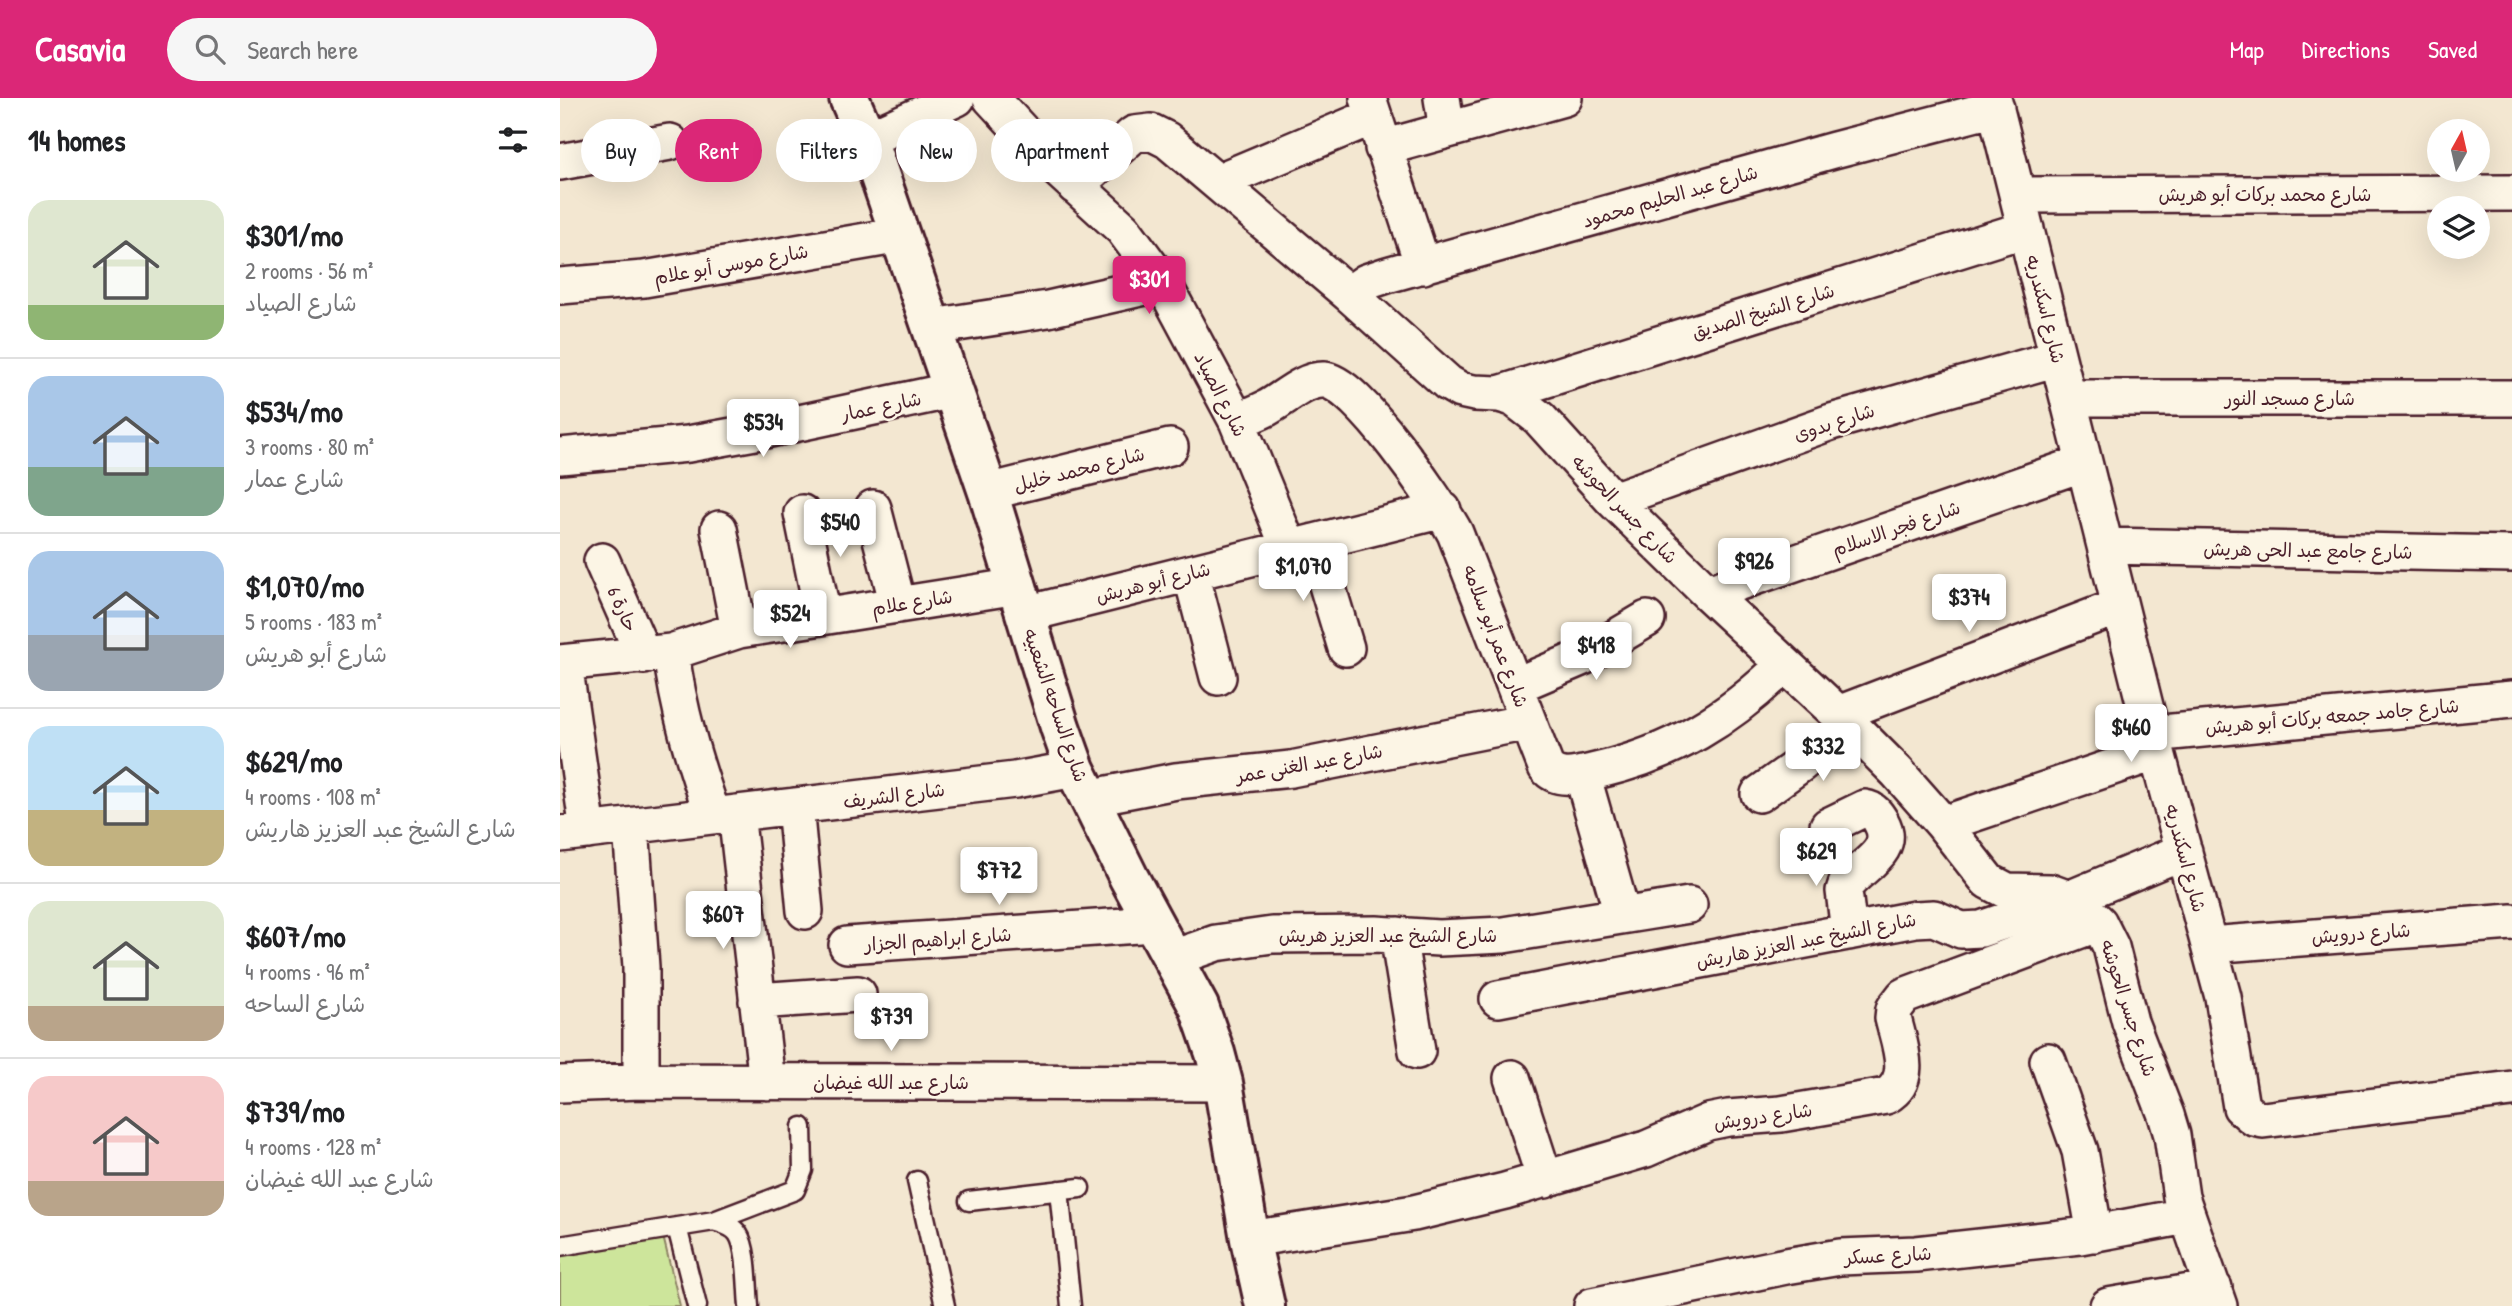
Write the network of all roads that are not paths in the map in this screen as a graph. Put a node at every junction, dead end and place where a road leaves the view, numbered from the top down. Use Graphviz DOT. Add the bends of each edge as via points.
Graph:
graph roads {
  1 [pos="849,98"];
  2 [pos="957,98"];
  3 [pos="991,98"];
  4 [pos="1564,98"];
  5 [pos="1994,103"];
  6 [pos="1445,114"];
  7 [pos="858,119"];
  8 [pos="1375,121"];
  9 [pos="882,132"];
  10 [pos="670,142"];
  11 [pos="560,162"];
  12 [pos="882,182"];
  13 [pos="1217,182"];
  14 [pos="1075,186"];
  15 [pos="2512,193"];
  16 [pos="2018,195"];
  17 [pos="2026,229"];
  18 [pos="901,235"];
  19 [pos="1423,266"];
  20 [pos="1163,283"];
  21 [pos="560,286"];
  22 [pos="1349,294"];
  23 [pos="932,327"];
  24 [pos="2058,358"];
  25 [pos="954,390"];
  26 [pos="1499,394"];
  27 [pos="2068,398"];
  28 [pos="2512,398"];
  29 [pos="1237,421"];
  30 [pos="1170,447"];
  31 [pos="560,456"];
  32 [pos="2084,463"];
  33 [pos="988,492"];
  34 [pos="1614,500"];
  35 [pos="873,508"];
  36 [pos="1443,510"];
  37 [pos="802,513"];
  38 [pos="719,529"];
  39 [pos="1301,545"];
  40 [pos="2105,546"];
  41 [pos="2512,554"];
  42 [pos="602,561"];
  43 [pos="1191,573"];
  44 [pos="1708,593"];
  45 [pos="1022,600"];
  46 [pos="898,605"];
  47 [pos="2120,606"];
  48 [pos="823,616"];
  49 [pos="1647,619"];
  50 [pos="739,630"];
  51 [pos="1346,648"];
  52 [pos="658,654"];
  53 [pos="562,663"];
  54 [pos="1784,665"];
  55 [pos="1218,677"];
  56 [pos="1515,686"];
  57 [pos="2512,699"];
  58 [pos="1843,719"];
  59 [pos="1528,722"];
  60 [pos="2154,743"];
  61 [pos="1582,774"];
  62 [pos="1082,783"];
  63 [pos="1759,794"];
  64 [pos="795,806"];
  65 [pos="724,815"];
  66 [pos="1943,824"];
  67 [pos="631,826"];
  68 [pos="1828,826"];
  69 [pos="574,833"];
  70 [pos="2184,851"];
  71 [pos="2069,899"];
  72 [pos="1689,905"];
  73 [pos="805,911"];
  74 [pos="1622,914"];
  75 [pos="2512,922"];
  76 [pos="2099,923"];
  77 [pos="1154,924"];
  78 [pos="1849,932"];
  79 [pos="1398,936"];
  80 [pos="847,945"];
  81 [pos="2209,945"];
  82 [pos="1172,957"];
  83 [pos="858,994"];
  84 [pos="1498,999"];
  85 [pos="757,1001"];
  86 [pos="1418,1051"];
  87 [pos="2048,1061"];
  88 [pos="1512,1079"];
  89 [pos="641,1081"];
  90 [pos="766,1082"];
  91 [pos="1223,1083"];
  92 [pos="560,1084"];
  93 [pos="2512,1089"];
  94 [pos="802,1127"];
  95 [pos="1545,1180"];
  96 [pos="917,1181"];
  97 [pos="1080,1188"];
  98 [pos="1059,1190"];
  99 [pos="969,1201"];
  100 [pos="2186,1216"];
  101 [pos="713,1221"];
  102 [pos="677,1227"];
  103 [pos="2095,1234"];
  104 [pos="1251,1239"];
  105 [pos="560,1247"];
  106 [pos="2216,1297"];
  107 [pos="697,1306"];
  108 [pos="749,1306"];
  109 [pos="945,1306"];
  110 [pos="1071,1306"];
  111 [pos="1265,1306"];
  112 [pos="1592,1306"];
  113 [pos="2108,1306"];
  1 -- 7 [label="main road, شارع الساحه الشعبيه"];
  2 -- 9 [label="street"];
  3 -- 14 [label="street, شارع الصياد"];
  4 -- 6 [label="street"];
  5 -- 16 [label="street, شارع اسكندريه"];
  5 -- 19 [label="street, شارع عبد الحليم محمود"];
  6 -- 8 [label="street"];
  8 -- 13 [label="street"];
  8 -- 19 [label="street"];
  10 -- 11 [label="street"];
  12 -- 18 [label="main road, شارع الساحه الشعبيه"];
  13 -- 14 [label="street, شارع جسر الحوشه" via="1160,135 1143,132 1134,134"];
  13 -- 22 [label="street, شارع جسر الحوشه"];
  14 -- 20 [label="street, شارع الصياد" via="1123,229"];
  15 -- 16 [label="street, شارع محمد بركات أبو هريش"];
  16 -- 17 [label="street, شارع اسكندريه"];
  17 -- 24 [label="street, شارع اسكندريه"];
  17 -- 26 [label="street, شارع الشيخ الصديق"];
  18 -- 21 [label="street, شارع موسى أبو علام" via="644,279"];
  18 -- 23 [label="main road, شارع الساحه الشعبيه"];
  19 -- 22 [label="street, شارع عبد الحليم محمود" via="1366,282"];
  20 -- 23 [label="street" via="1048,309"];
  20 -- 29 [label="street, شارع الصياد"];
  22 -- 26 [label="street, شارع جسر الحوشه" via="1448,383 1460,390"];
  23 -- 25 [label="main road, شارع الساحه الشعبيه"];
  24 -- 27 [label="street, شارع اسكندريه"];
  24 -- 34 [label="street, شارع بدوى" via="1831,422"];
  25 -- 31 [label="street, شارع عمار" via="688,444"];
  25 -- 33 [label="main road, شارع الساحه الشعبيه"];
  26 -- 34 [label="street, شارع جسر الحوشه" via="1513,398 1539,418"];
  27 -- 28 [label="street, شارع مسجد النور"];
  27 -- 32 [label="street, شارع اسكندريه"];
  29 -- 36 [label="street, شارع عمر أبو سلامه" via="1306,384 1322,379 1339,384 1413,465"];
  29 -- 39 [label="street, شارع الصياد"];
  30 -- 33 [label="street, شارع محمد خليل"];
  32 -- 40 [label="street, شارع اسكندريه"];
  32 -- 44 [label="street, شارع فجر الاسلام"];
  33 -- 45 [label="main road, شارع الساحه الشعبيه"];
  34 -- 44 [label="street, شارع جسر الحوشه"];
  35 -- 46 [label="street"];
  36 -- 39 [label="street, شارع أبو هريش"];
  36 -- 56 [label="street, شارع عمر أبو سلامه" via="1466,556"];
  37 -- 48 [label="street"];
  38 -- 50 [label="street"];
  39 -- 43 [label="street, شارع أبو هريش"];
  39 -- 51 [label="street, شارع الصياد"];
  40 -- 41 [label="street, شارع جامع عبد الحى هريش"];
  40 -- 47 [label="street, شارع اسكندريه"];
  42 -- 52 [label="street, حارة 6"];
  43 -- 45 [label="street, شارع أبو هريش"];
  43 -- 55 [label="street"];
  44 -- 54 [label="street, شارع جسر الحوشه"];
  45 -- 46 [label="street, شارع علام"];
  45 -- 62 [label="main road, شارع الساحه الشعبيه"];
  46 -- 48 [label="street, شارع علام"];
  47 -- 58 [label="street"];
  47 -- 60 [label="street, شارع اسكندريه"];
  48 -- 50 [label="street, شارع علام"];
  49 -- 56 [label="street" via="1583,657"];
  50 -- 52 [label="street, شارع علام"];
  52 -- 53 [label="street, شارع علام"];
  52 -- 65 [label="street" via="675,683 686,735"];
  53 -- 69 [label="street"];
  54 -- 58 [label="street, شارع جسر الحوشه"];
  54 -- 61 [label="street, شارع عمر أبو سلامه" via="1752,696 1672,747 1628,764"];
  56 -- 59 [label="street, شارع عمر أبو سلامه"];
  57 -- 60 [label="street, شارع جامد جمعه بركات أبو هريش"];
  58 -- 63 [label="street" via="1801,764"];
  58 -- 66 [label="street, شارع جسر الحوشه"];
  59 -- 61 [label="street, شارع عمر أبو سلامه" via="1551,773"];
  59 -- 62 [label="street, شارع عبد الغنى عمر" via="1291,769 1176,781"];
  60 -- 66 [label="street, شارع جامد جمعه بركات أبو هريش"];
  60 -- 70 [label="street, شارع اسكندريه"];
  61 -- 74 [label="street"];
  62 -- 64 [label="street, شارع الشريف" via="1015,780"];
  62 -- 77 [label="main road, شارع الساحه الشعبيه"];
  64 -- 65 [label="street, شارع الشريف"];
  64 -- 73 [label="street"];
  65 -- 67 [label="street, شارع الشريف"];
  65 -- 85 [label="street"];
  66 -- 71 [label="street, شارع جسر الحوشه" via="1997,888 2050,892"];
  67 -- 69 [label="street, شارع الشريف"];
  67 -- 89 [label="street" via="641,967"];
  68 -- 78 [label="street" via="1866,808 1883,824 1880,852 1844,891"];
  70 -- 71 [label="street, شارع الشيخ عبد العزيز هاريش"];
  70 -- 81 [label="street, شارع اسكندريه"];
  71 -- 76 [label="street, شارع جسر الحوشه"];
  71 -- 78 [label="street, شارع الشيخ عبد العزيز هاريش" via="1971,931 1925,918"];
  72 -- 74 [label="street, شارع الشيخ عبد العزيز هريش"];
  74 -- 79 [label="street, شارع الشيخ عبد العزيز هريش" via="1503,935"];
  75 -- 81 [label="street, شارع درويش"];
  76 -- 95 [label="street, شارع درويش" via="1904,996 1893,1018 1903,1077 1886,1096 1708,1122 1646,1150"];
  76 -- 100 [label="street, شارع جسر الحوشه" via="2111,947 2130,1022 2172,1135"];
  77 -- 80 [label="street, شارع ابراهيم الجزار"];
  77 -- 82 [label="main road, شارع الساحه الشعبيه"];
  78 -- 84 [label="street, شارع الشيخ عبد العزيز هاريش"];
  79 -- 82 [label="street, شارع الشيخ عبد العزيز هريش" via="1272,935 1216,943"];
  79 -- 86 [label="street"];
  81 -- 93 [label="street, شارع اسكندريه" via="2223,997 2238,1099 2254,1118"];
  82 -- 91 [label="main road, شارع الساحه الشعبيه" via="1199,1006"];
  83 -- 85 [label="street"];
  85 -- 90 [label="street"];
  87 -- 103 [label="street" via="2080,1152"];
  88 -- 95 [label="street"];
  89 -- 90 [label="street, شارع عبد الله غيضان"];
  89 -- 92 [label="street, شارع عبد الله غيضان"];
  90 -- 91 [label="street, شارع عبد الله غيضان"];
  91 -- 104 [label="main road, شارع الساحه الشعبيه"];
  94 -- 101 [label="lane" via="803,1170 795,1190"];
  95 -- 104 [label="street, شارع درويش" via="1414,1213"];
  96 -- 109 [label="lane"];
  97 -- 98 [label="lane"];
  98 -- 99 [label="lane"];
  98 -- 110 [label="lane"];
  100 -- 103 [label="street, شارع عسكر"];
  100 -- 106 [label="street, شارع جسر الحوشه"];
  101 -- 102 [label="lane"];
  101 -- 108 [label="lane" via="738,1234"];
  102 -- 105 [label="lane"];
  102 -- 107 [label="lane"];
  103 -- 112 [label="street, شارع عسكر" via="1826,1259"];
  104 -- 111 [label="main road, شارع الساحه الشعبيه"];
  106 -- 113 [label="street"];
}
